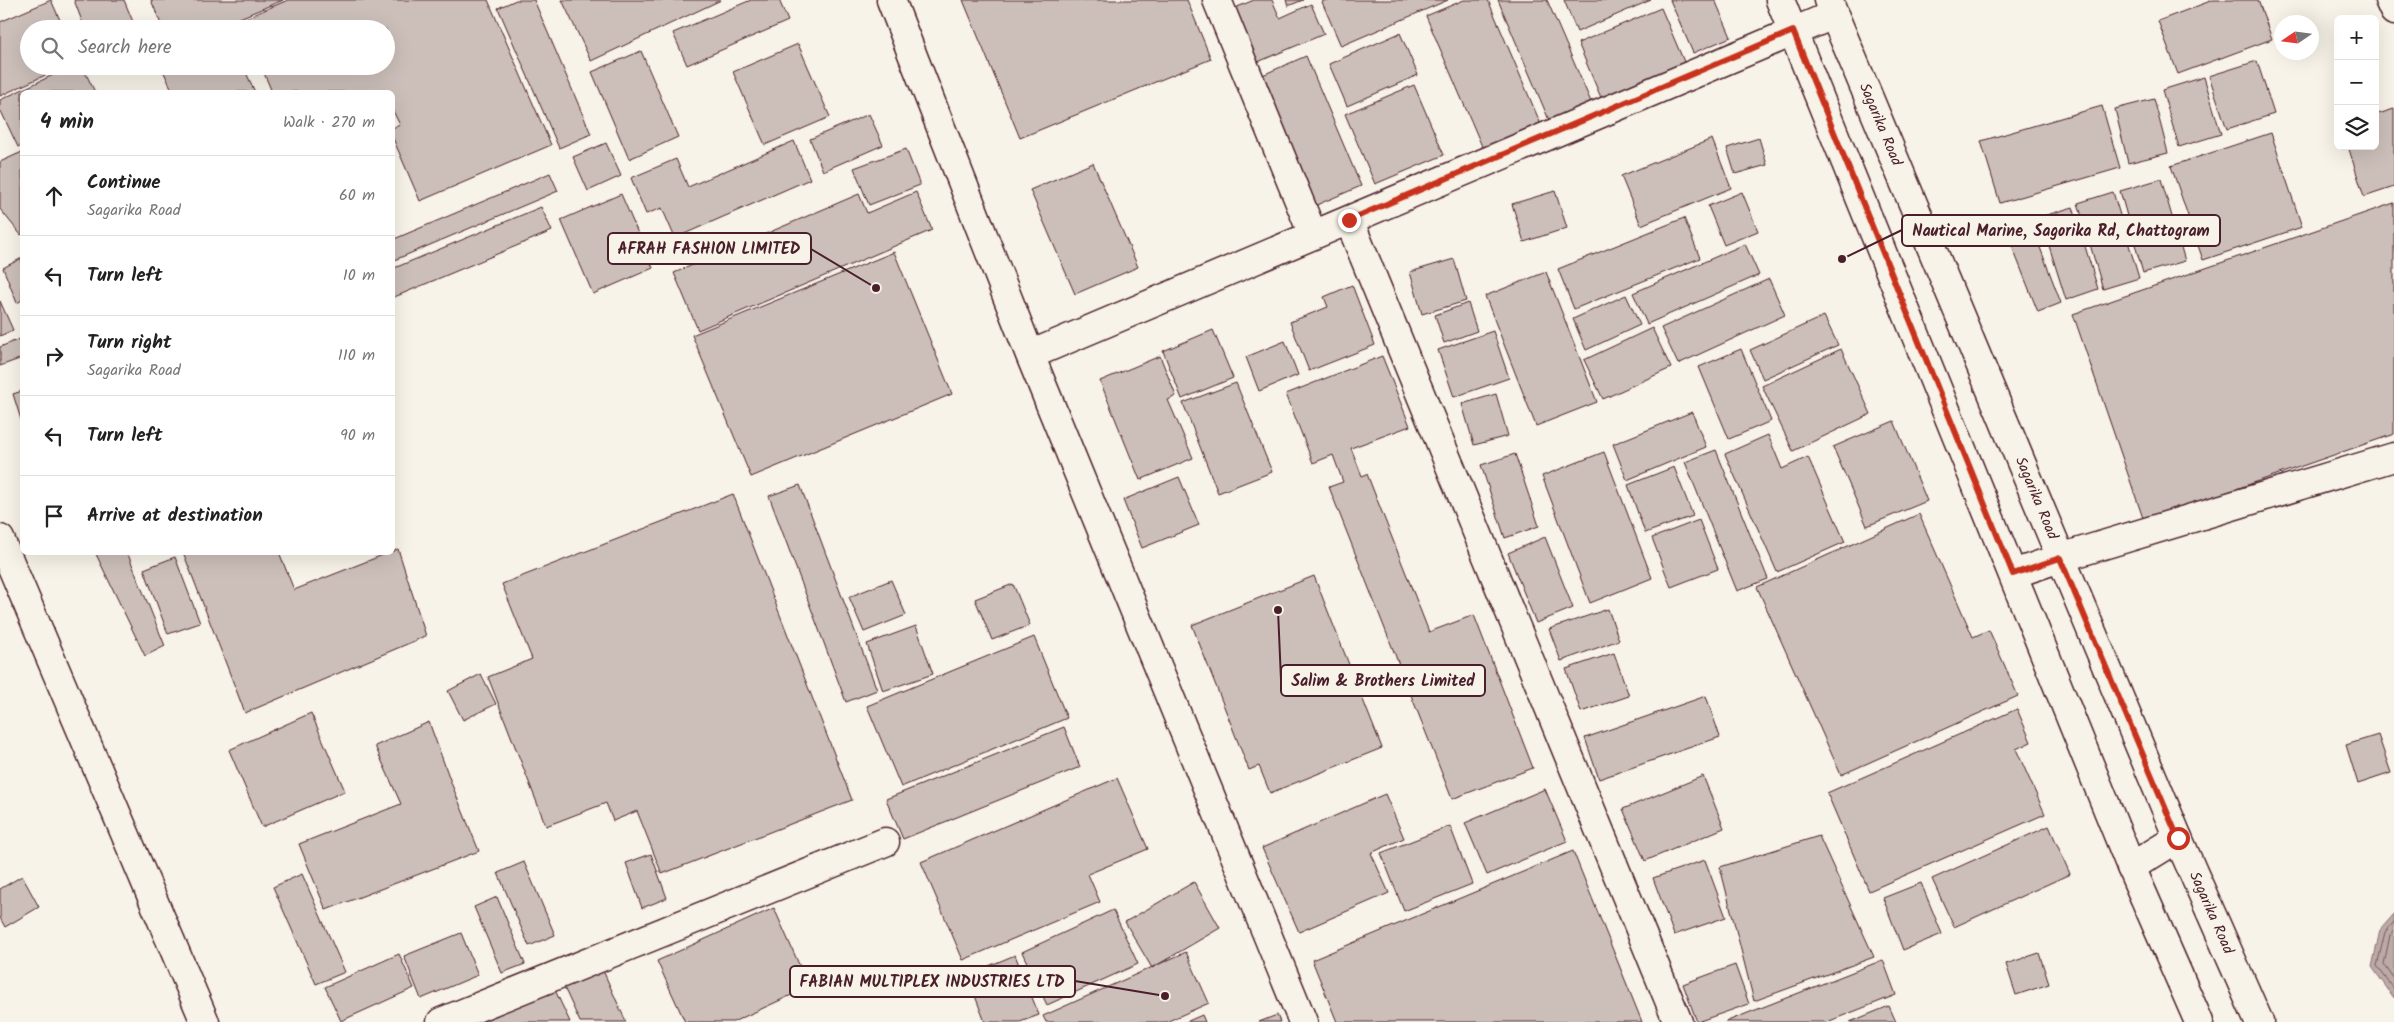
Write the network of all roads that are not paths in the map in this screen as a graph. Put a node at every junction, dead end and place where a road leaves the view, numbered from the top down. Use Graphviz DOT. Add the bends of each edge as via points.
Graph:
graph roads {
  1 [pos="891,0"];
  2 [pos="1217,0"];
  3 [pos="1780,0"];
  4 [pos="2389,0"];
  5 [pos="1830,8"];
  6 [pos="2394,11"];
  7 [pos="1793,31"];
  8 [pos="1349,220"];
  9 [pos="1313,235"];
  10 [pos="1030,355"];
  11 [pos="2394,457"];
  12 [pos="0,539"];
  13 [pos="2060,558"];
  14 [pos="2013,574"];
  15 [pos="2178,838"];
  16 [pos="885,842"];
  17 [pos="2131,867"];
  18 [pos="205,1022"];
  19 [pos="441,1022"];
  20 [pos="1303,1022"];
  21 [pos="1678,1022"];
  22 [pos="2200,1022"];
  23 [pos="2259,1022"];
  1 -- 10 [label="street"];
  2 -- 9 [label="street"];
  3 -- 7 [label="street"];
  4 -- 6 [label="street"];
  5 -- 7 [label="street"];
  5 -- 13 [label="street, Sagarika Road"];
  7 -- 8 [label="street"];
  7 -- 14 [label="street"];
  8 -- 9 [label="street"];
  8 -- 21 [label="street"];
  9 -- 10 [label="street"];
  10 -- 20 [label="street"];
  11 -- 13 [label="street"];
  12 -- 18 [label="street"];
  13 -- 14 [label="street"];
  13 -- 15 [label="street, Sagarika Road"];
  14 -- 17 [label="street"];
  15 -- 17 [label="street"];
  15 -- 23 [label="street, Sagarika Road"];
  16 -- 19 [label="street"];
  17 -- 22 [label="street"];
}
